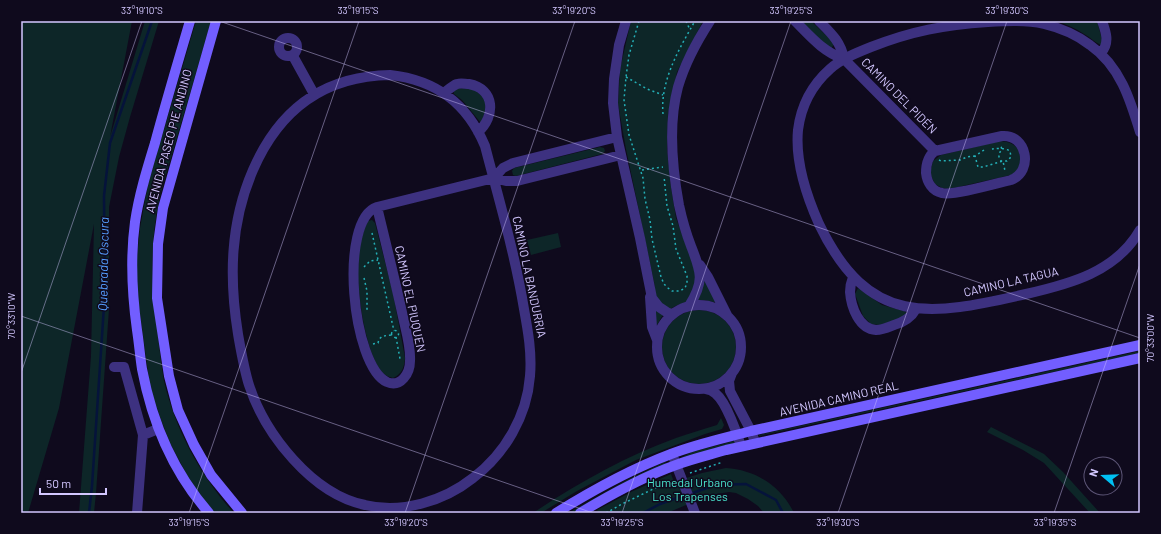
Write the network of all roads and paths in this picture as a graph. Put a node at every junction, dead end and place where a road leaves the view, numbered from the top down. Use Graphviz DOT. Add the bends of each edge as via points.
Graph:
graph roads {
  1 [pos="190,21"];
  2 [pos="216,21"];
  3 [pos="626,21"];
  4 [pos="639,21"];
  5 [pos="686,21"];
  6 [pos="695,21"];
  7 [pos="710,21"];
  8 [pos="794,21"];
  9 [pos="819,21"];
  10 [pos="1102,21"];
  11 [pos="1042,22"];
  12 [pos="1101,53"];
  13 [pos="293,56"];
  14 [pos="844,59"];
  15 [pos="626,77"];
  16 [pos="444,93"];
  17 [pos="314,94"];
  18 [pos="663,95"];
  19 [pos="478,132"];
  20 [pos="1140,132"];
  21 [pos="617,137"];
  22 [pos="986,149"];
  23 [pos="991,149"];
  24 [pos="1002,150"];
  25 [pos="933,153"];
  26 [pos="621,154"];
  27 [pos="975,156"];
  28 [pos="663,161"];
  29 [pos="1003,161"];
  30 [pos="641,170"];
  31 [pos="664,175"];
  32 [pos="494,178"];
  33 [pos="377,207"];
  34 [pos="1140,230"];
  35 [pos="369,231"];
  36 [pos="374,231"];
  37 [pos="372,233"];
  38 [pos="378,260"];
  39 [pos="697,261"];
  40 [pos="363,268"];
  41 [pos="363,273"];
  42 [pos="853,277"];
  43 [pos="651,293"];
  44 [pos="689,306"];
  45 [pos="916,309"];
  46 [pos="367,312"];
  47 [pos="673,314"];
  48 [pos="729,318"];
  49 [pos="394,330"];
  50 [pos="392,335"];
  51 [pos="396,337"];
  52 [pos="657,340"];
  53 [pos="363,346"];
  54 [pos="1140,346"];
  55 [pos="1140,358"];
  56 [pos="400,360"];
  57 [pos="114,367"];
  58 [pos="732,372"];
  59 [pos="705,389"];
  60 [pos="158,429"];
  61 [pos="751,431"];
  62 [pos="142,435"];
  63 [pos="737,435"];
  64 [pos="755,442"];
  65 [pos="741,446"];
  66 [pos="672,454"];
  67 [pos="677,464"];
  68 [pos="694,509"];
  69 [pos="137,513"];
  70 [pos="208,513"];
  71 [pos="242,513"];
  72 [pos="556,513"];
  73 [pos="580,513"];
  1 -- 60 [label="main road, AVENIDA PASEO PIE ANDINO" via="142,187 133,238 134,308 142,369"];
  2 -- 71 [label="main road, AVENIDA PASEO PIE ANDINO" via="163,208 158,244 158,298 168,376 178,410 211,475"];
  3 -- 21 [label="street" via="614,79 613,103"];
  4 -- 15 [label="path" via="629,54"];
  5 -- 6 [label="path" via="690,30"];
  7 -- 39 [label="street" via="681,78 675,101 673,127 679,205"];
  8 -- 14 [label="street" via="822,48"];
  9 -- 14 [label="street" via="835,37"];
  10 -- 12 [label="street" via="1107,42"];
  11 -- 12 [label="street, CAMINO LA TAGUA" via="1071,33"];
  11 -- 14 [label="street, CAMINO LA TAGUA" via="962,24 936,28 899,37"];
  12 -- 20 [label="street, CAMINO LA TAGUA" via="1125,88"];
  13 -- 17 [label="street"];
  14 -- 25 [label="street, CAMINO DEL PIDÉN"];
  14 -- 42 [label="street, CAMINO LA TAGUA" via="822,77 806,100 800,119 798,151 801,173 816,216 833,250"];
  15 -- 18 [label="path"];
  15 -- 30 [label="path" via="624,100 629,135"];
  16 -- 17 [label="street, CAMINO LA BANDURRIA" via="418,80 390,75 348,80"];
  16 -- 19 [label="street, CAMINO LA BANDURRIA" via="464,111"];
  16 -- 19 [label="street" via="461,83 479,87 486,92 489,99 489,116 486,124"];
  17 -- 32 [label="street, CAMINO LA BANDURRIA" via="295,108 279,125 254,168 234,235 233,294 246,373 263,417 283,446 305,471 328,489 348,500 373,507 393,508 446,495 485,469 506,444 518,423 529,388 529,341 518,274"];
  19 -- 32 [label="street, CAMINO LA BANDURRIA" via="485,146"];
  21 -- 26 [label="street"];
  21 -- 32 [label="street" via="513,163 502,168"];
  22 -- 27 [label="path"];
  23 -- 24 [label="path"];
  24 -- 29 [label="path" via="999,155"];
  24 -- 29 [label="path" via="1008,150 1011,155 1009,160"];
  25 -- 25 [label="street, CAMINO DEL PIDÉN" via="928,160 926,171 928,181 935,190 946,194 1011,180 1021,174 1025,165 1021,145 1008,136"];
  25 -- 27 [label="path" via="941,161"];
  26 -- 32 [label="street" via="516,181"];
  26 -- 43 [label="street"];
  27 -- 29 [label="path" via="978,167"];
  28 -- 30 [label="path" via="664,167"];
  30 -- 31 [label="path" via="661,277 672,291 680,291 688,283 676,249 673,226 666,206"];
  32 -- 33 [label="street"];
  33 -- 53 [label="street, CAMINO EL PIUQUEN" via="366,215 359,230 354,252 354,286"];
  33 -- 53 [label="street, CAMINO EL PIUQUEN" via="409,349 410,362 406,375 396,383 386,381 373,366"];
  34 -- 45 [label="street, CAMINO LA TAGUA" via="1128,248 1114,261 1075,280 988,303 954,308"];
  35 -- 37 [label="path"];
  36 -- 37 [label="path"];
  37 -- 38 [label="path"];
  38 -- 40 [label="path" via="370,261"];
  38 -- 49 [label="path"];
  39 -- 44 [label="street" via="700,280 697,293"];
  39 -- 48 [label="street"];
  41 -- 46 [label="path" via="367,291"];
  42 -- 45 [label="street, CAMINO LA TAGUA" via="882,298"];
  42 -- 45 [label="street" via="850,292 852,302 859,319 868,328 880,329 902,322 910,318"];
  43 -- 47 [label="street" via="659,307"];
  43 -- 52 [label="street" via="652,327"];
  44 -- 47 [label="street"];
  44 -- 48 [label="street" via="708,306"];
  47 -- 52 [label="street" via="661,328"];
  48 -- 58 [label="street" via="738,335 740,348"];
  49 -- 50 [label="path"];
  49 -- 51 [label="path" via="398,333"];
  50 -- 51 [label="path"];
  50 -- 53 [label="path" via="382,336 378,343"];
  51 -- 56 [label="path"];
  52 -- 59 [label="street" via="657,355 666,374 677,383 690,388"];
  54 -- 61 [label="main road, AVENIDA CAMINO REAL"];
  55 -- 64 [label="main road, AVENIDA CAMINO REAL"];
  57 -- 62 [label="street" via="124,367"];
  58 -- 59 [label="street" via="717,385"];
  58 -- 61 [label="street" via="729,381 730,391"];
  59 -- 63 [label="street" via="715,392 720,398"];
  60 -- 62 [label="street"];
  60 -- 70 [label="main road, AVENIDA PASEO PIE ANDINO" via="181,475"];
  61 -- 63 [label="main road, AVENIDA CAMINO REAL"];
  61 -- 64 [label="street"];
  62 -- 69 [label="street"];
  63 -- 65 [label="street"];
  63 -- 66 [label="main road, AVENIDA CAMINO REAL"];
  64 -- 65 [label="main road, AVENIDA CAMINO REAL"];
  65 -- 67 [label="main road, AVENIDA CAMINO REAL"];
  66 -- 67 [label="street"];
  66 -- 72 [label="main road, AVENIDA CAMINO REAL" via="616,479"];
  67 -- 68 [label="street"];
  67 -- 73 [label="main road, AVENIDA CAMINO REAL" via="625,488"];
}
